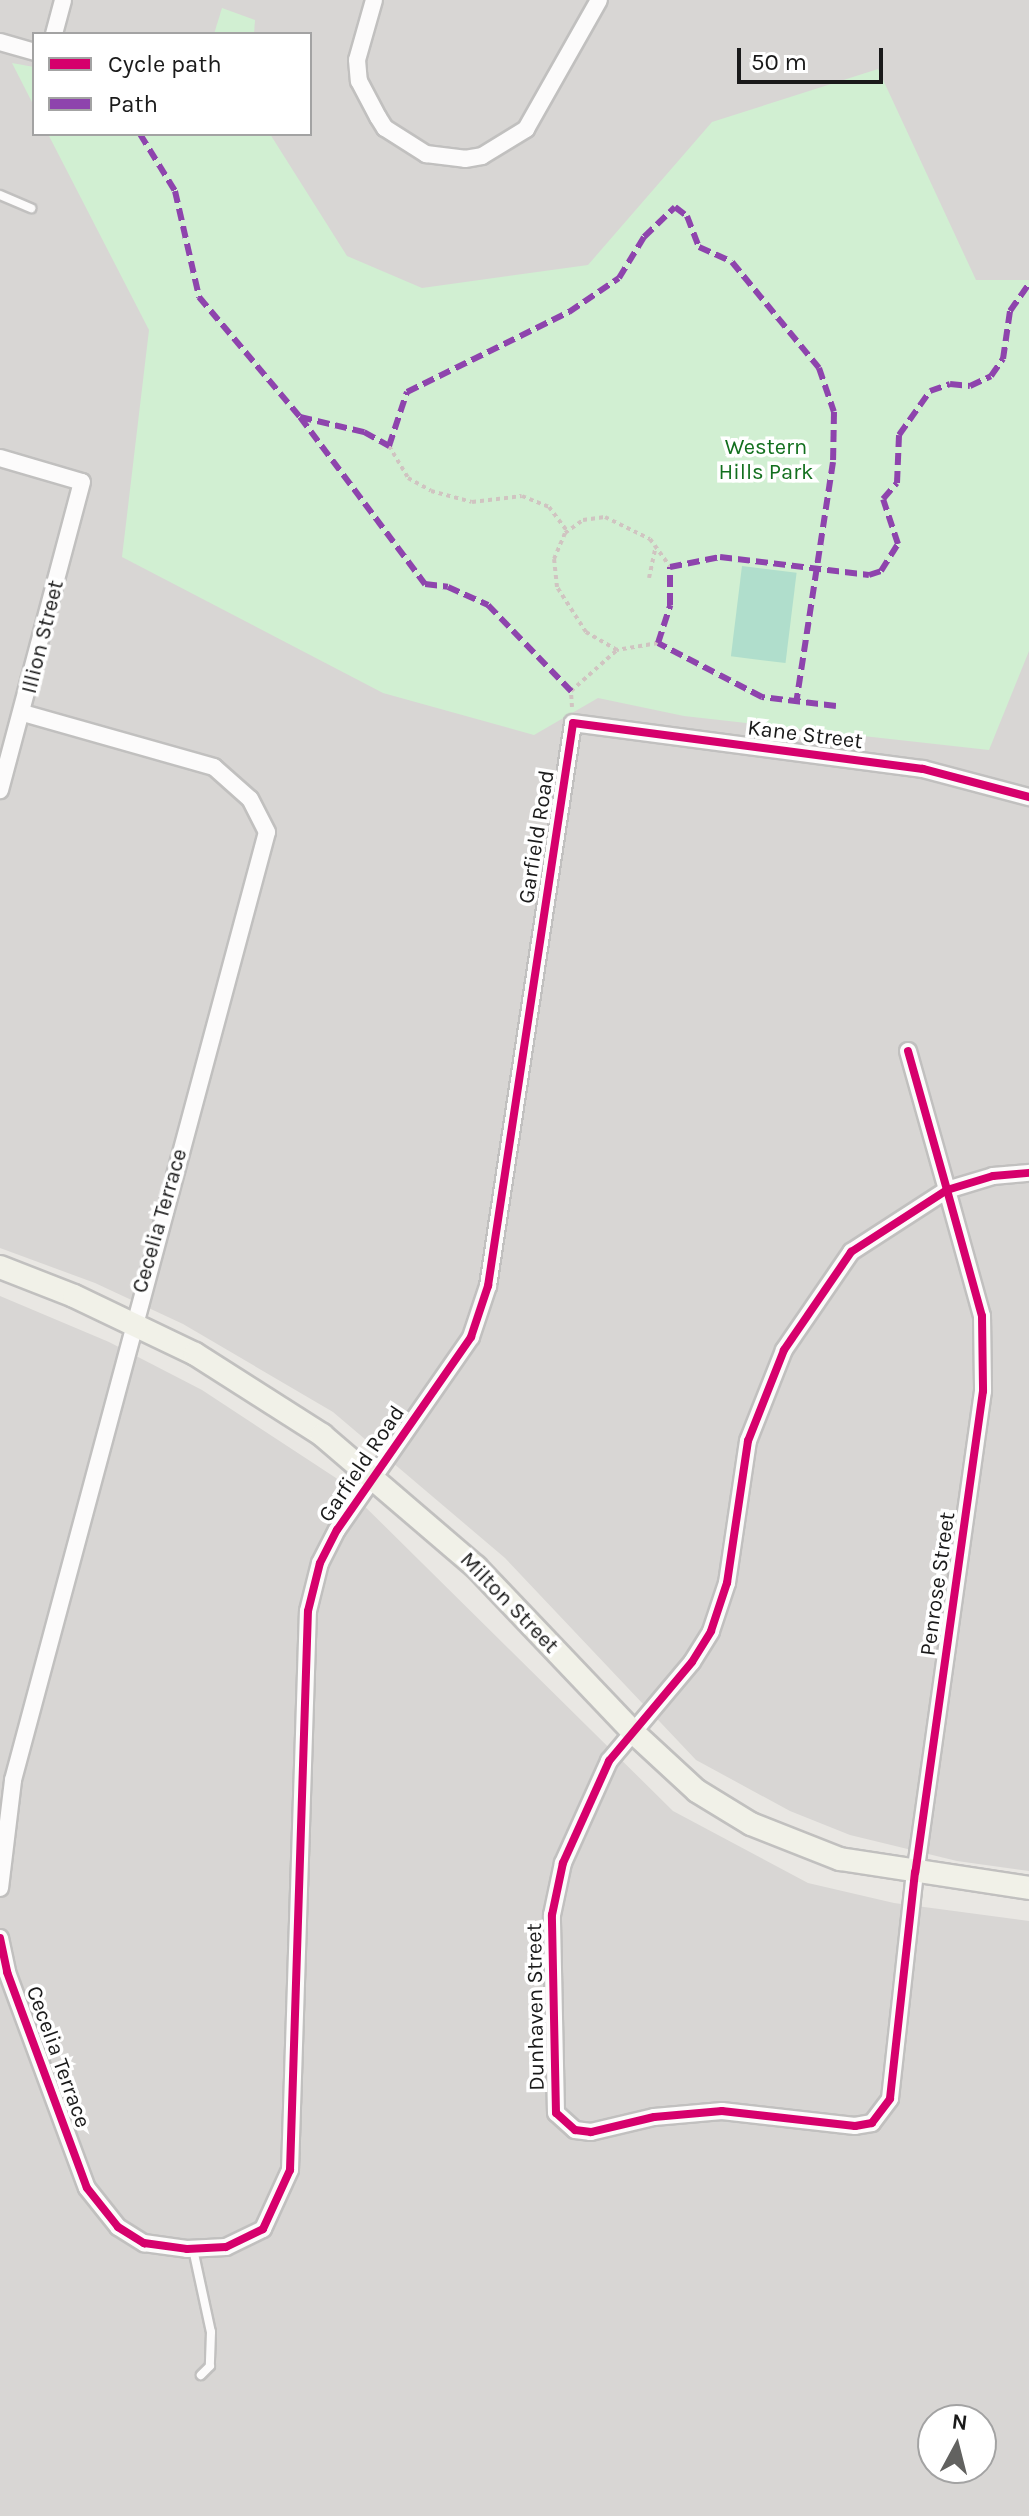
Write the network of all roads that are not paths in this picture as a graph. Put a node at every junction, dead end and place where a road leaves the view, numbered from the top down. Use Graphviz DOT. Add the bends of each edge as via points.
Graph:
graph roads {
  1 [pos="63,0"];
  2 [pos="374,0"];
  3 [pos="599,0"];
  4 [pos="55,32"];
  5 [pos="0,42"];
  6 [pos="32,51"];
  7 [pos="0,195"];
  8 [pos="31,208"];
  9 [pos="0,458"];
  10 [pos="23,713"];
  11 [pos="573,723"];
  12 [pos="0,790"];
  13 [pos="1029,797"];
  14 [pos="908,1051"];
  15 [pos="1029,1173"];
  16 [pos="947,1190"];
  17 [pos="0,1267"];
  18 [pos="132,1322"];
  19 [pos="375,1476"];
  20 [pos="633,1732"];
  21 [pos="915,1872"];
  22 [pos="0,1888"];
  23 [pos="1029,1888"];
  24 [pos="0,1938"];
  25 [pos="872,2123"];
  26 [pos="87,2188"];
  27 [pos="193,2249"];
  28 [pos="201,2375"];
  1 -- 4 [label="street"];
  2 -- 3 [label="street" via="357,60 359,81 385,128 426,154 482,156 526,129"];
  5 -- 6 [label="street"];
  7 -- 8 [label="lane"];
  9 -- 10 [label="street, Illion Street" via="82,482"];
  10 -- 12 [label="street, Illion Street"];
  10 -- 18 [label="street, Cecelia Terrace" via="214,767 250,799 267,832"];
  11 -- 13 [label="street, Kane Street" via="923,769"];
  11 -- 19 [label="street, Garfield Road" via="488,1286 471,1337"];
  14 -- 16 [label="street, Penrose Street"];
  15 -- 16 [label="street, Dunhaven Street" via="993,1176"];
  16 -- 20 [label="street, Dunhaven Street" via="851,1252 784,1350 748,1441 727,1583 711,1631"];
  16 -- 21 [label="street, Penrose Street" via="982,1316 983,1391"];
  17 -- 18 [label="main road, Milton Street"];
  18 -- 19 [label="main road, Milton Street" via="274,1401"];
  18 -- 22 [label="street, Cecelia Terrace" via="13,1780"];
  19 -- 20 [label="main road, Milton Street" via="476,1567"];
  19 -- 27 [label="street, Garfield Road" via="326,1552 308,1611 290,2170 263,2229 226,2247"];
  20 -- 21 [label="main road, Milton Street" via="697,1791 751,1824 840,1859"];
  20 -- 25 [label="street, Dunhaven Street" via="609,1761 581,1814 552,1915 556,2113 575,2130 591,2132 654,2117 722,2111 855,2126"];
  21 -- 23 [label="main road, Milton Street"];
  21 -- 25 [label="street, Penrose Street" via="890,2099"];
  24 -- 26 [label="street, Cecelia Terrace" via="7,1972"];
  26 -- 27 [label="street, Garfield Road" via="118,2227 144,2243"];
  27 -- 28 [label="lane" via="211,2332 210,2366"];
}
